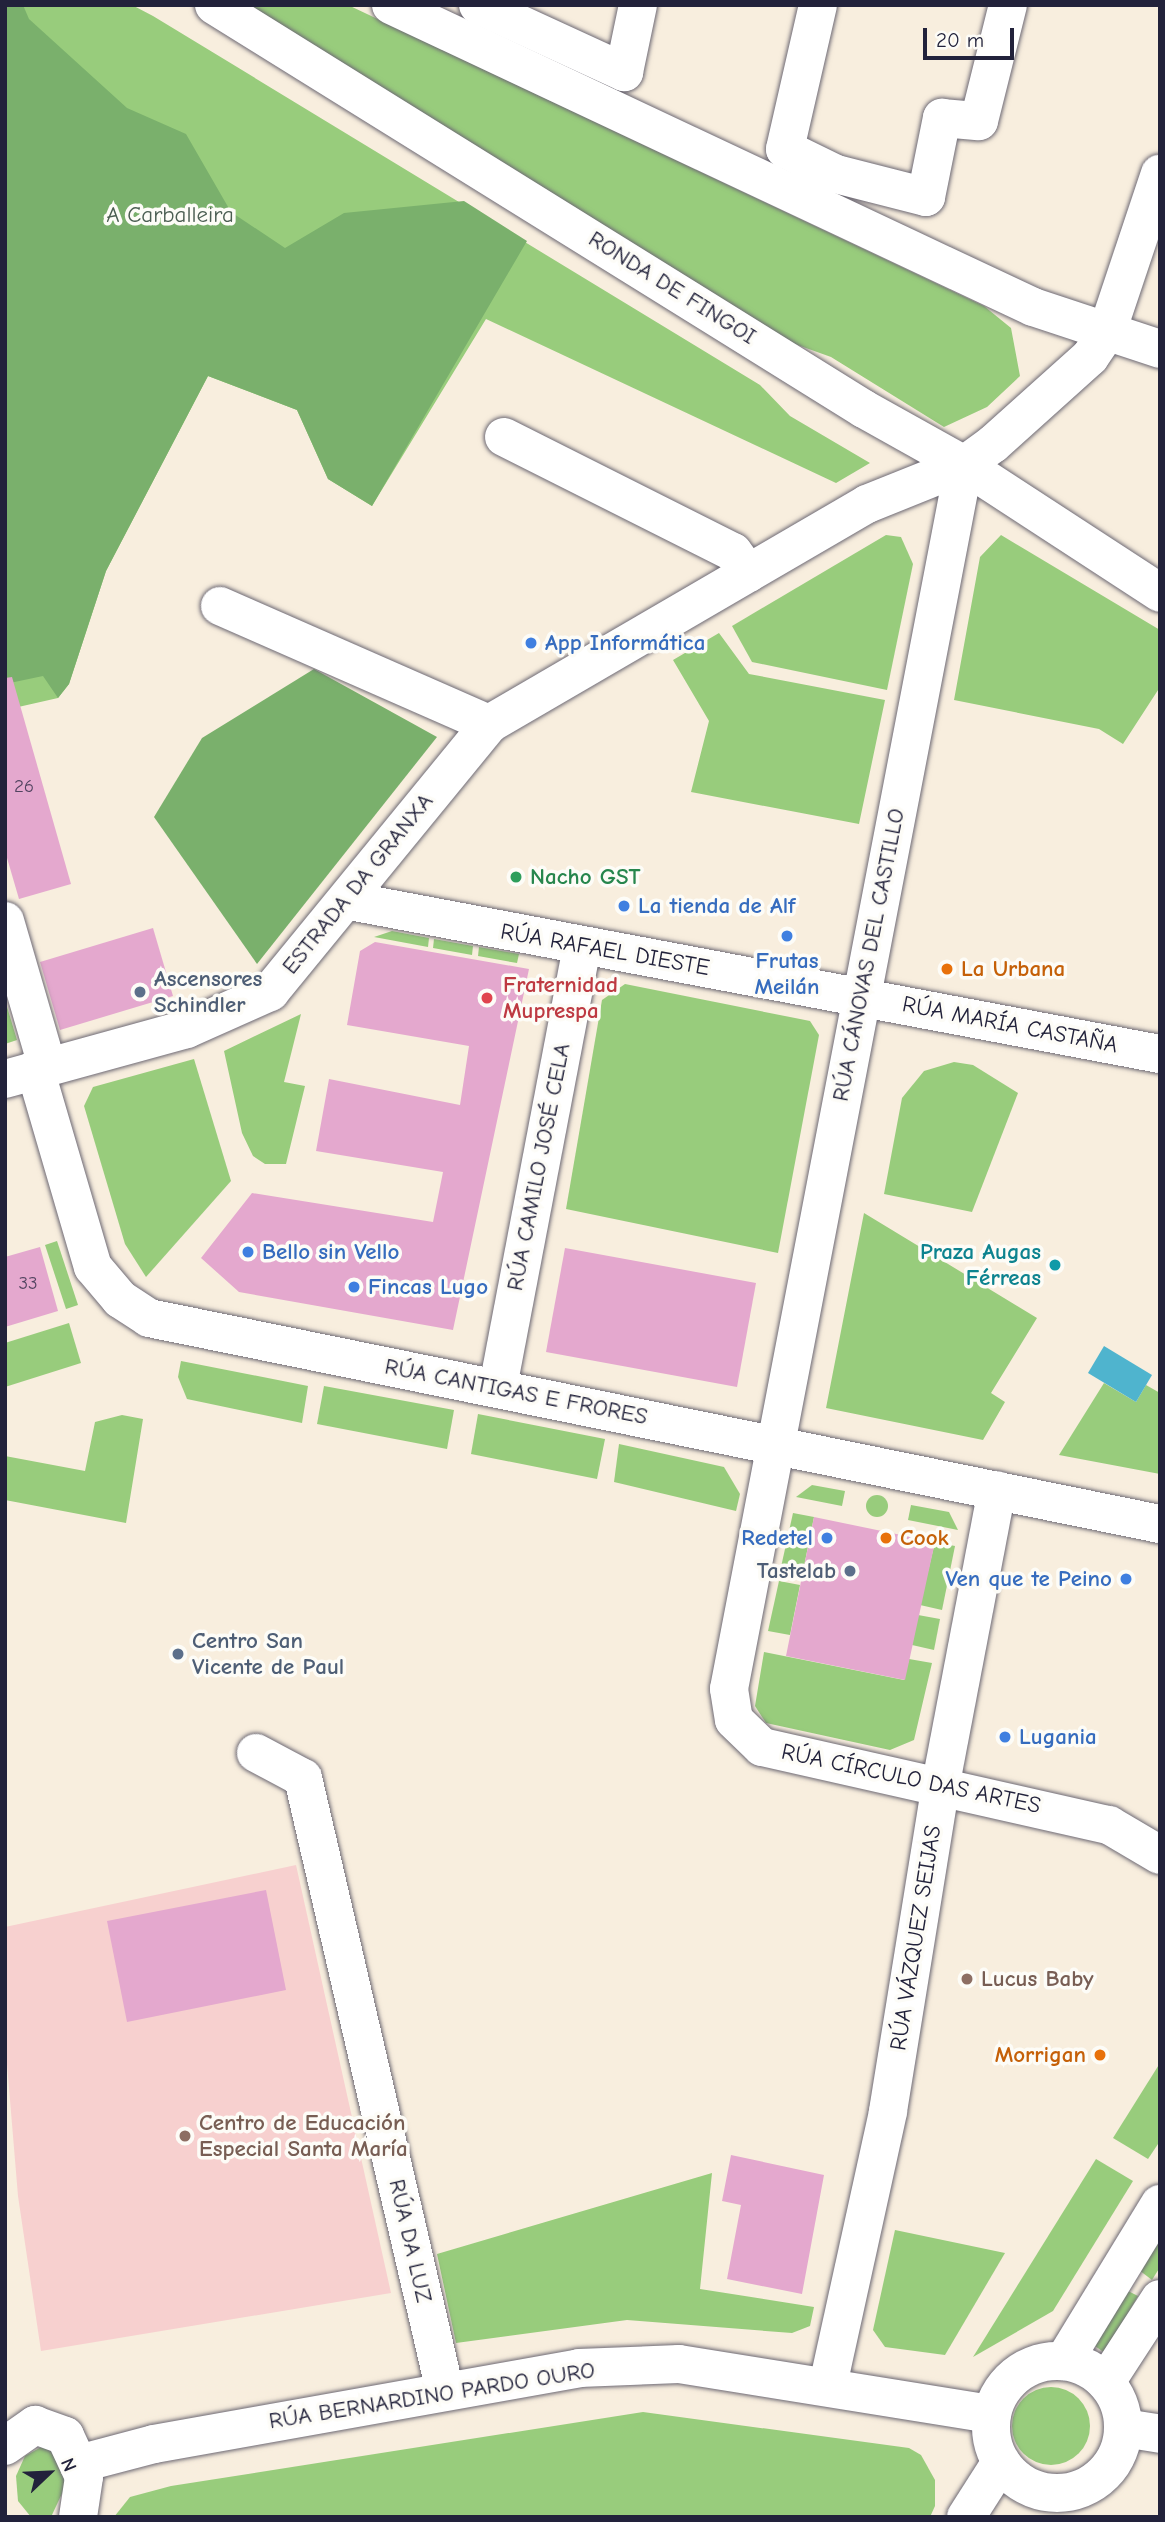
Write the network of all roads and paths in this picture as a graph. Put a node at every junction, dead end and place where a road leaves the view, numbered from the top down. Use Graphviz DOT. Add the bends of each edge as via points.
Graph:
graph roads {
  1 [pos="214,5"];
  2 [pos="391,5"];
  3 [pos="478,5"];
  4 [pos="638,5"];
  5 [pos="818,5"];
  6 [pos="1008,5"];
  7 [pos="1158,185"];
  8 [pos="1107,332"];
  9 [pos="1160,349"];
  10 [pos="504,438"];
  11 [pos="964,465"];
  12 [pos="748,573"];
  13 [pos="1160,593"];
  14 [pos="220,606"];
  15 [pos="489,724"];
  16 [pos="350,901"];
  17 [pos="5,920"];
  18 [pos="582,947"];
  19 [pos="860,996"];
  20 [pos="1160,1055"];
  21 [pos="29,1071"];
  22 [pos="498,1387"];
  23 [pos="778,1445"];
  24 [pos="997,1490"];
  25 [pos="1160,1524"];
  26 [pos="256,1753"];
  27 [pos="941,1783"];
  28 [pos="1160,1855"];
  29 [pos="1160,2204"];
  30 [pos="1160,2299"];
  31 [pos="1064,2361"];
  32 [pos="1106,2382"];
  33 [pos="828,2385"];
  34 [pos="445,2391"];
  35 [pos="992,2414"];
  36 [pos="10,2428"];
  37 [pos="1142,2431"];
  38 [pos="1001,2462"];
  39 [pos="82,2463"];
  40 [pos="1028,2503"];
  41 [pos="78,2517"];
  42 [pos="966,2517"];
  1 -- 11 [label="street, RONDA DE FINGOI" via="864,409"];
  2 -- 8 [label="street" via="1033,307"];
  3 -- 4 [label="street" via="624,72"];
  5 -- 6 [label="street" via="785,149 836,174 926,197 942,118 979,121"];
  7 -- 8 [label="street"];
  8 -- 9 [label="street"];
  8 -- 11 [label="street" via="1090,357"];
  10 -- 12 [label="street" via="733,552"];
  11 -- 12 [label="street, ESTRADA DA GRANXA" via="867,505"];
  11 -- 13 [label="street, RONDA DE FINGOI"];
  11 -- 19 [label="street, RÚA CÁNOVAS DEL CASTILLO"];
  12 -- 15 [label="street, ESTRADA DA GRANXA"];
  14 -- 15 [label="street"];
  15 -- 16 [label="street, ESTRADA DA GRANXA"];
  16 -- 18 [label="street, RÚA RAFAEL DIESTE"];
  16 -- 21 [label="street, ESTRADA DA GRANXA" via="270,992 187,1029"];
  17 -- 21 [label="street"];
  18 -- 19 [label="street, RÚA RAFAEL DIESTE"];
  18 -- 22 [label="street, RÚA CAMILO JOSÉ CELA"];
  19 -- 20 [label="street, RÚA MARÍA CASTAÑA"];
  19 -- 23 [label="street, RÚA CÁNOVAS DEL CASTILLO"];
  21 -- 22 [label="street, RÚA CANTIGAS E FRORES" via="93,1267 120,1298 149,1318 190,1330"];
  22 -- 23 [label="street, RÚA CANTIGAS E FRORES"];
  23 -- 24 [label="street, RÚA CANTIGAS E FRORES"];
  23 -- 27 [label="street, RÚA CÍRCULO DAS ARTES" via="729,1689 734,1720 762,1747"];
  24 -- 25 [label="street, RÚA CANTIGAS E FRORES"];
  24 -- 27 [label="street, RÚA VÁZQUEZ SEIJAS"];
  26 -- 34 [label="street, RÚA DA LUZ" via="303,1778"];
  27 -- 28 [label="street, RÚA CÍRCULO DAS ARTES" via="1109,1825"];
  27 -- 33 [label="street, RÚA VÁZQUEZ SEIJAS" via="888,2110"];
  29 -- 31 [label="street"];
  30 -- 32 [label="street"];
  31 -- 32 [label="street"];
  31 -- 35 [label="street" via="1037,2364 1011,2379"];
  32 -- 37 [label="street"];
  33 -- 34 [label="street, RÚA BERNARDINO PARDO OURO" via="679,2364 579,2368"];
  33 -- 35 [label="street, RÚA BERNARDINO PARDO OURO"];
  34 -- 39 [label="street, RÚA BERNARDINO PARDO OURO"];
  35 -- 38 [label="street"];
  36 -- 39 [label="street" via="51,2428 65,2436"];
  37 -- 40 [label="street" via="1106,2472 1087,2486"];
  38 -- 40 [label="street"];
  38 -- 42 [label="street"];
  39 -- 41 [label="street" via="85,2493"];
}
